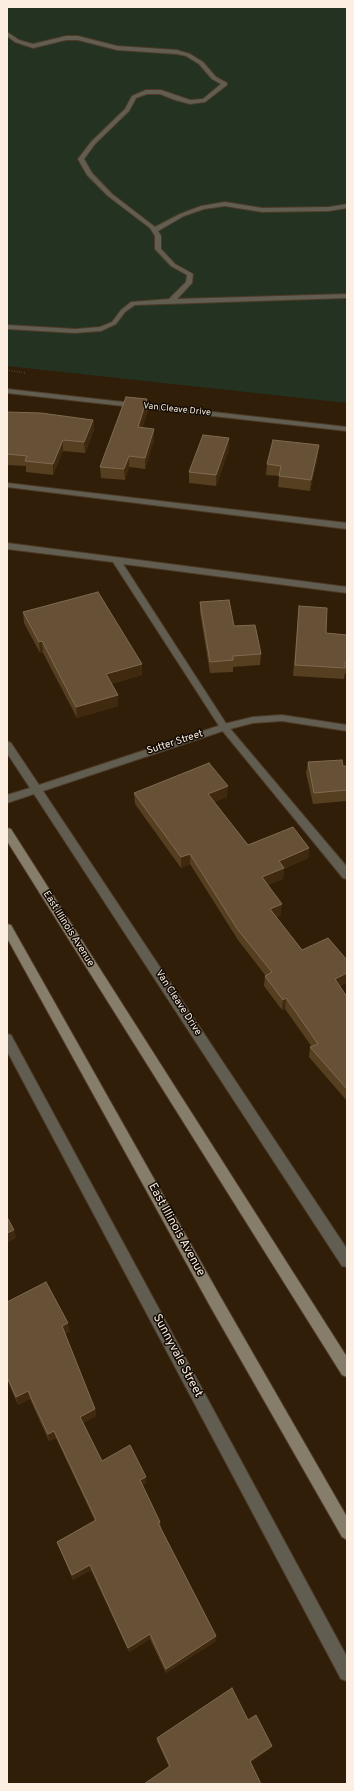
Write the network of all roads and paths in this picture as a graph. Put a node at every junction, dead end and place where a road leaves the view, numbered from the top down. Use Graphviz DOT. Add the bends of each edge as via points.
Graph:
graph roads {
  1 [pos="7,34"];
  2 [pos="347,206"];
  3 [pos="154,230"];
  4 [pos="347,296"];
  5 [pos="171,301"];
  6 [pos="7,327"];
  7 [pos="7,391"];
  8 [pos="347,429"];
  9 [pos="7,485"];
  10 [pos="347,526"];
  11 [pos="7,546"];
  12 [pos="116,560"];
  13 [pos="347,590"];
  14 [pos="224,727"];
  15 [pos="347,728"];
  16 [pos="7,745"];
  17 [pos="37,789"];
  18 [pos="7,799"];
  19 [pos="7,832"];
  20 [pos="347,875"];
  21 [pos="7,928"];
  22 [pos="7,1039"];
  23 [pos="347,1261"];
  24 [pos="347,1370"];
  25 [pos="347,1532"];
  26 [pos="347,1672"];
  1 -- 3 [label="street" via="17,41 33,46 66,38 78,38 116,48 178,52 201,63 214,78 225,84 205,100 177,100 161,92 146,92 134,97 127,110 93,143 81,159 89,174 110,195"];
  2 -- 3 [label="street" via="329,209 262,210 225,204 203,206"];
  3 -- 5 [label="street" via="158,236 158,249 173,265 190,274 189,283"];
  4 -- 5 [label="street"];
  5 -- 6 [label="street" via="133,303 123,310 114,323 102,329 75,331"];
  7 -- 8 [label="street, Van Cleave Drive"];
  9 -- 10 [label="street"];
  11 -- 12 [label="street"];
  12 -- 13 [label="street"];
  12 -- 14 [label="street"];
  14 -- 15 [label="street, Sutter Street" via="253,720 282,718"];
  14 -- 17 [label="street, Sutter Street"];
  14 -- 20 [label="street"];
  16 -- 17 [label="street, Van Cleave Drive"];
  17 -- 18 [label="street, Sutter Street"];
  17 -- 23 [label="street, Van Cleave Drive"];
  19 -- 24 [label="main road, East Illinois Avenue"];
  21 -- 25 [label="main road, East Illinois Avenue"];
  22 -- 26 [label="street, Sunnyvale Street"];
}
